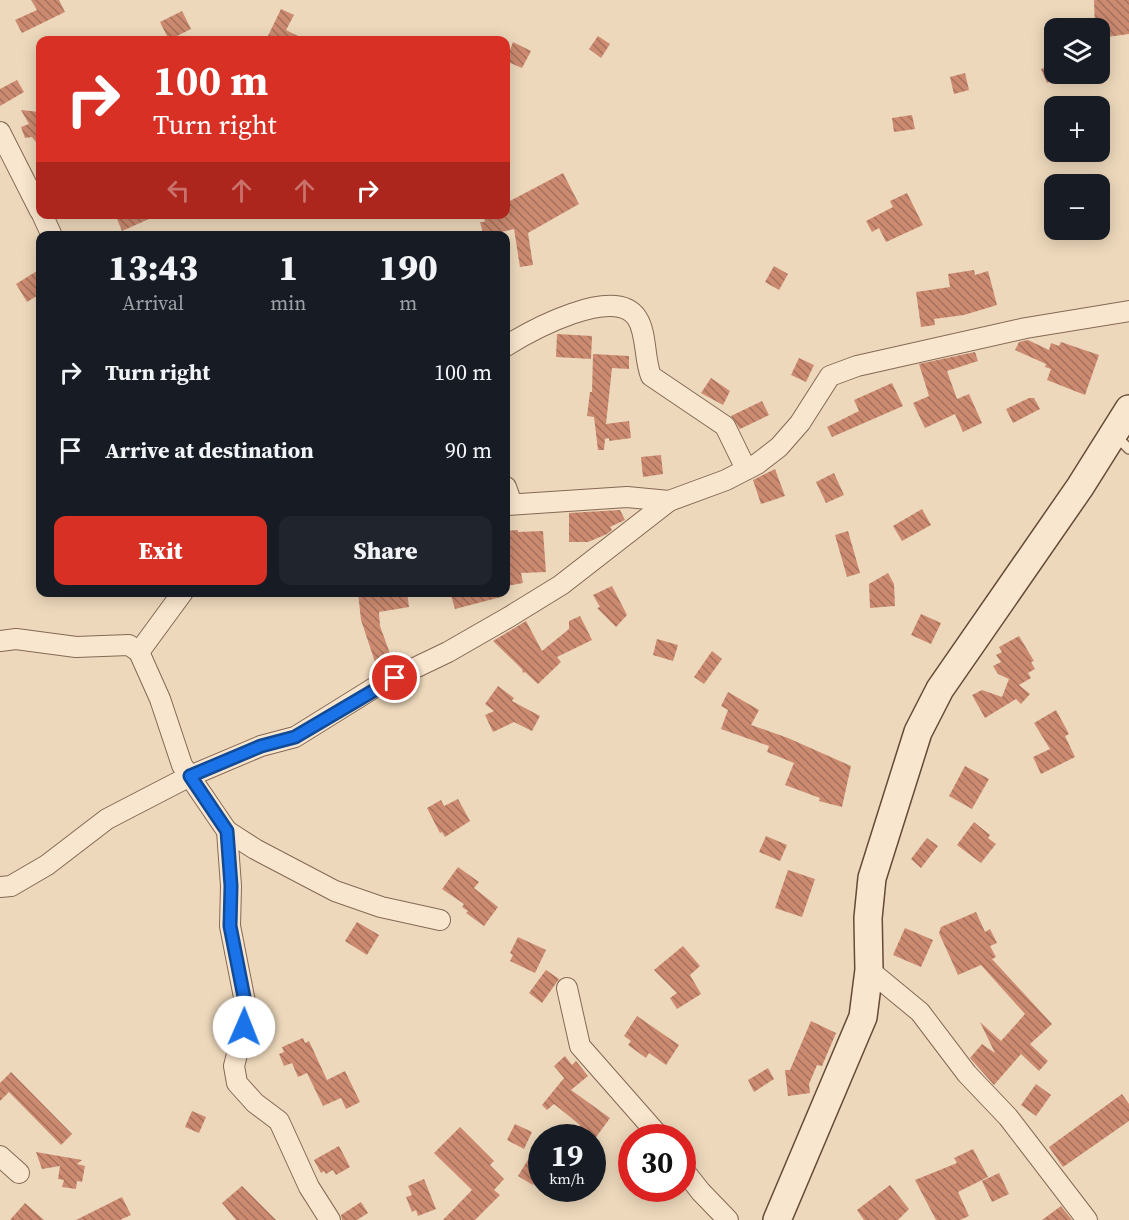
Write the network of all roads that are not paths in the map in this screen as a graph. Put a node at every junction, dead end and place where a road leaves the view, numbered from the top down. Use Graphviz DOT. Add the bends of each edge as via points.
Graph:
graph roads {
  1 [pos="0,132"];
  2 [pos="36,203"];
  3 [pos="1129,311"];
  4 [pos="510,344"];
  5 [pos="1129,409"];
  6 [pos="1121,441"];
  7 [pos="746,469"];
  8 [pos="510,499"];
  9 [pos="669,501"];
  10 [pos="179,597"];
  11 [pos="0,641"];
  12 [pos="140,652"];
  13 [pos="190,776"];
  14 [pos="227,831"];
  15 [pos="0,887"];
  16 [pos="440,920"];
  17 [pos="869,970"];
  18 [pos="567,988"];
  19 [pos="649,1124"];
  20 [pos="0,1156"];
  21 [pos="19,1173"];
  22 [pos="696,1186"];
  23 [pos="330,1220"];
  24 [pos="728,1220"];
  25 [pos="777,1220"];
  26 [pos="1087,1220"];
  1 -- 2 [label="street"];
  3 -- 7 [label="street" via="1026,328 842,370 830,376 800,423 779,447"];
  4 -- 7 [label="street" via="592,306 612,306 635,315 641,324 651,376 725,426"];
  5 -- 6 [label="street"];
  6 -- 17 [label="street" via="1080,487 940,688 918,732 872,878"];
  7 -- 9 [label="street"];
  8 -- 9 [label="street" via="627,497"];
  9 -- 13 [label="street" via="561,585 509,617 377,686 295,737 261,746"];
  10 -- 12 [label="street"];
  11 -- 12 [label="street" via="16,639 76,647 129,645"];
  12 -- 13 [label="street" via="178,755"];
  13 -- 14 [label="street"];
  13 -- 15 [label="street" via="107,819 47,865 11,886"];
  14 -- 16 [label="street" via="335,891 381,907"];
  14 -- 23 [label="street" via="230,926 245,1002 244,1027 234,1066 237,1083 255,1104 279,1120 309,1187"];
  17 -- 25 [label="street" via="863,1017"];
  17 -- 26 [label="street" via="920,1012"];
  18 -- 19 [label="street" via="580,1046"];
  20 -- 21 [label="street"];
  22 -- 24 [label="street"];
}
